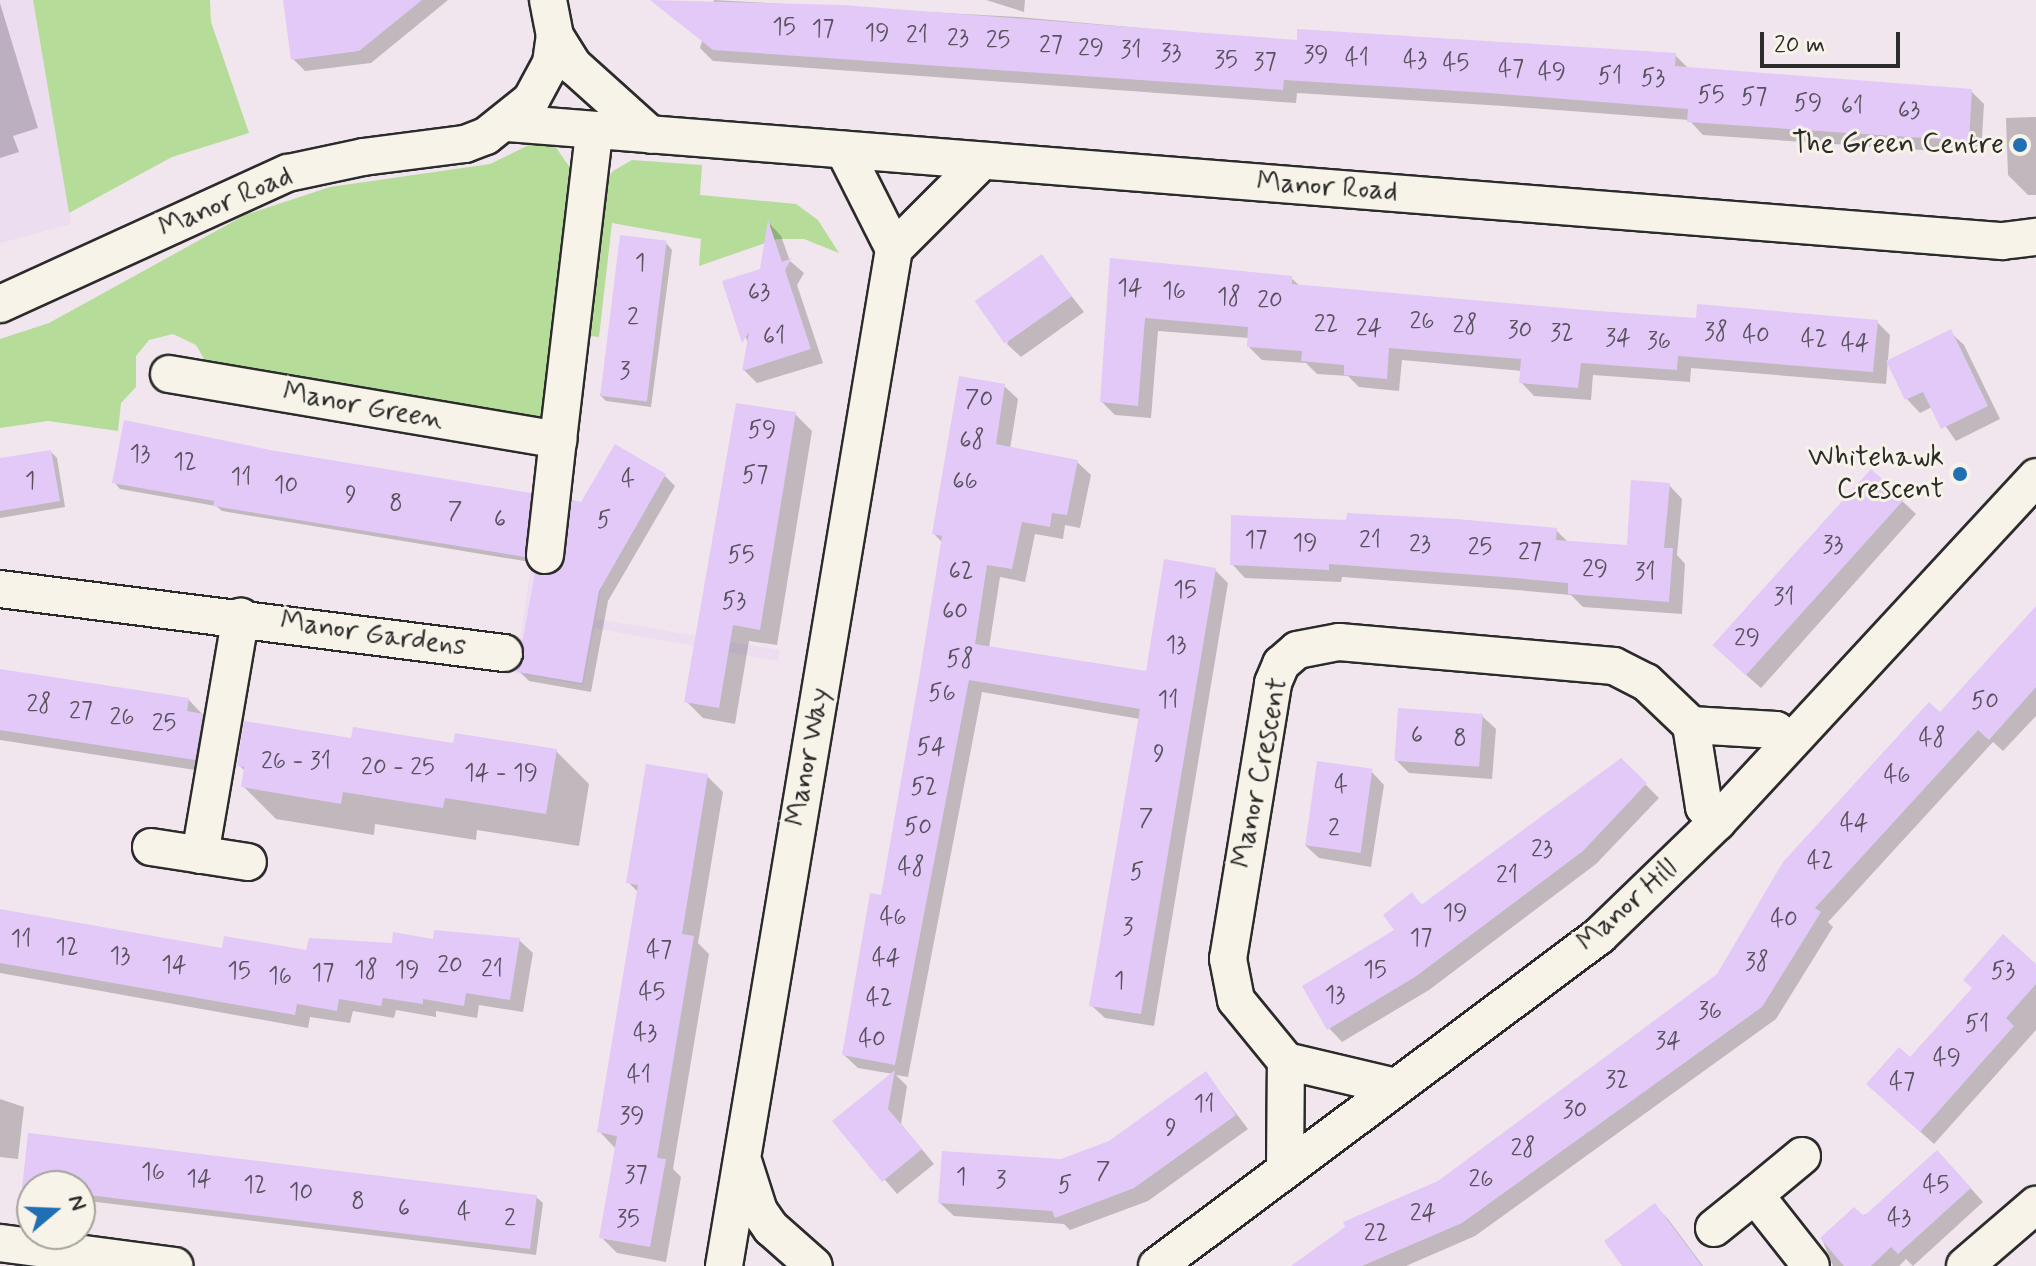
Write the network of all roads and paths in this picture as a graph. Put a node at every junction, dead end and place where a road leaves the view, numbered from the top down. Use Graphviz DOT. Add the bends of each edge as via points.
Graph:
graph roads {
  1 [pos="548,0"];
  2 [pos="555,36"];
  3 [pos="508,123"];
  4 [pos="594,133"];
  5 [pos="651,135"];
  6 [pos="844,150"];
  7 [pos="982,161"];
  8 [pos="2019,239"];
  9 [pos="894,249"];
  10 [pos="2036,266"];
  11 [pos="0,304"];
  12 [pos="169,374"];
  13 [pos="558,440"];
  14 [pos="2036,477"];
  15 [pos="545,555"];
  16 [pos="0,589"];
  17 [pos="241,616"];
  18 [pos="504,653"];
  19 [pos="1691,725"];
  20 [pos="1789,742"];
  21 [pos="1717,822"];
  22 [pos="151,847"];
  23 [pos="200,855"];
  24 [pos="248,862"];
  25 [pos="1286,1061"];
  26 [pos="1396,1087"];
  27 [pos="1802,1156"];
  28 [pos="743,1158"];
  29 [pos="1285,1169"];
  30 [pos="1755,1195"];
  31 [pos="2036,1205"];
  32 [pos="1714,1228"];
  33 [pos="0,1243"];
  34 [pos="174,1266"];
  35 [pos="724,1266"];
  36 [pos="814,1266"];
  37 [pos="1157,1266"];
  38 [pos="1811,1266"];
  39 [pos="1965,1266"];
  1 -- 2 [label="street"];
  2 -- 3 [label="street, Manor Road" via="542,81"];
  2 -- 5 [label="street" via="574,66"];
  3 -- 4 [label="street, Manor Road"];
  3 -- 11 [label="street, Manor Road" via="465,144 288,173"];
  4 -- 5 [label="street, Manor Road"];
  4 -- 13 [label="street"];
  5 -- 6 [label="street, Manor Road"];
  6 -- 7 [label="street, Manor Road"];
  6 -- 9 [label="street"];
  7 -- 8 [label="street, Manor Road"];
  7 -- 9 [label="street"];
  8 -- 10 [label="street, Manor Road"];
  9 -- 28 [label="street, Manor Way"];
  12 -- 13 [label="street, Manor Green"];
  13 -- 15 [label="street"];
  14 -- 20 [label="street, Manor Hill"];
  16 -- 17 [label="street, Manor Gardens"];
  17 -- 18 [label="street, Manor Gardens"];
  17 -- 23 [label="street, Manor Gardens"];
  19 -- 20 [label="street" via="1776,730"];
  19 -- 21 [label="street" via="1704,807"];
  19 -- 25 [label="street, Manor Crescent" via="1646,682 1614,666 1339,642 1297,650 1281,664 1273,683 1228,959 1236,1000"];
  20 -- 21 [label="street, Manor Hill"];
  21 -- 26 [label="street, Manor Hill" via="1599,936"];
  22 -- 23 [label="street"];
  23 -- 24 [label="street"];
  25 -- 26 [label="street"];
  25 -- 29 [label="street"];
  26 -- 29 [label="street, Manor Hill"];
  27 -- 30 [label="street"];
  28 -- 35 [label="street, Manor Way"];
  28 -- 36 [label="street" via="759,1211"];
  29 -- 37 [label="street, Manor Hill"];
  30 -- 32 [label="street"];
  30 -- 38 [label="street"];
  31 -- 39 [label="street"];
  33 -- 34 [label="street"];
}
